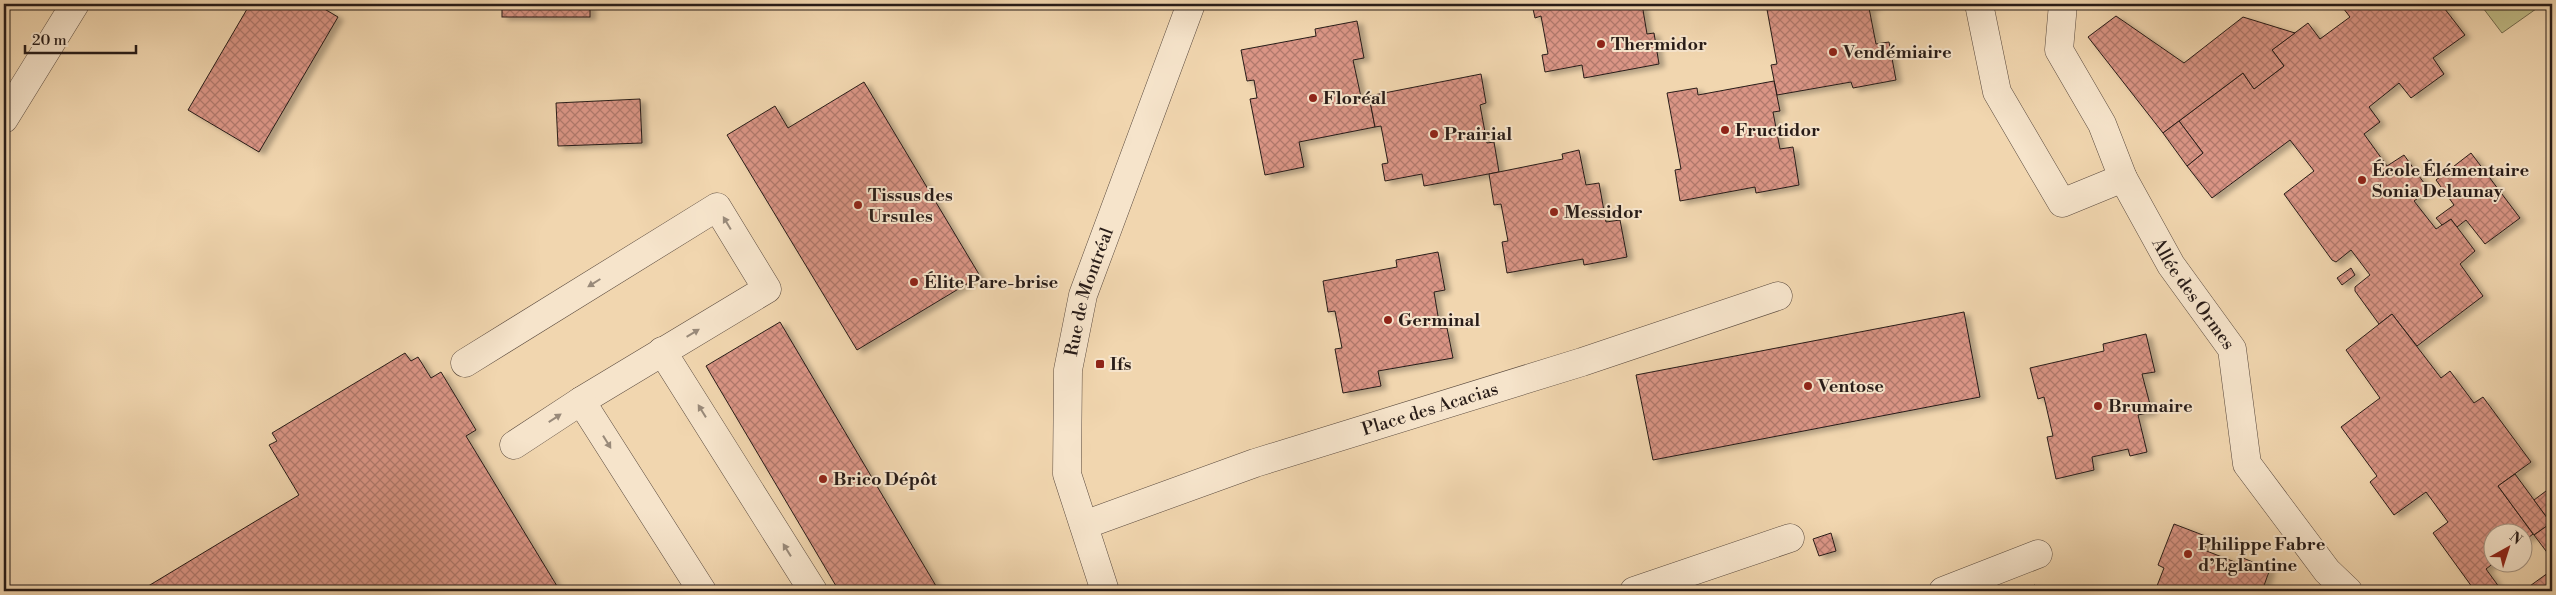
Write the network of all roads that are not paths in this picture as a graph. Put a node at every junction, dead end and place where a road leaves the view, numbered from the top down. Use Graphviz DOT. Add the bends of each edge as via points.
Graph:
graph roads {
  1 [pos="74,4"];
  2 [pos="1192,4"];
  3 [pos="1979,4"];
  4 [pos="2063,4"];
  5 [pos="4,119"];
  6 [pos="2123,178"];
  7 [pos="1778,296"];
  8 [pos="662,351"];
  9 [pos="464,363"];
  10 [pos="581,400"];
  11 [pos="514,445"];
  12 [pos="1084,524"];
  13 [pos="1790,538"];
  14 [pos="2038,554"];
  15 [pos="702,591"];
  16 [pos="813,591"];
  17 [pos="1105,591"];
  18 [pos="1634,591"];
  19 [pos="1943,591"];
  20 [pos="2348,591"];
  1 -- 5 [label="street"];
  2 -- 12 [label="street, Rue de Montréal" via="1083,295 1068,370 1067,474"];
  3 -- 6 [label="street" via="1997,92 2062,203"];
  4 -- 6 [label="street, Allée des Ormes" via="2059,50 2102,124"];
  6 -- 20 [label="street, Allée des Ormes" via="2171,264 2232,349 2247,464 2328,570"];
  7 -- 12 [label="street, Place des Acacias" via="1582,362 1255,463"];
  8 -- 9 [label="street, one-way" via="766,289 717,207"];
  8 -- 10 [label="street"];
  16 -- 8 [label="street, one-way"];
  11 -- 10 [label="street, one-way"];
  10 -- 15 [label="street, one-way"];
  12 -- 17 [label="street, Rue de Montréal"];
  13 -- 18 [label="street"];
  14 -- 19 [label="street"];
}
